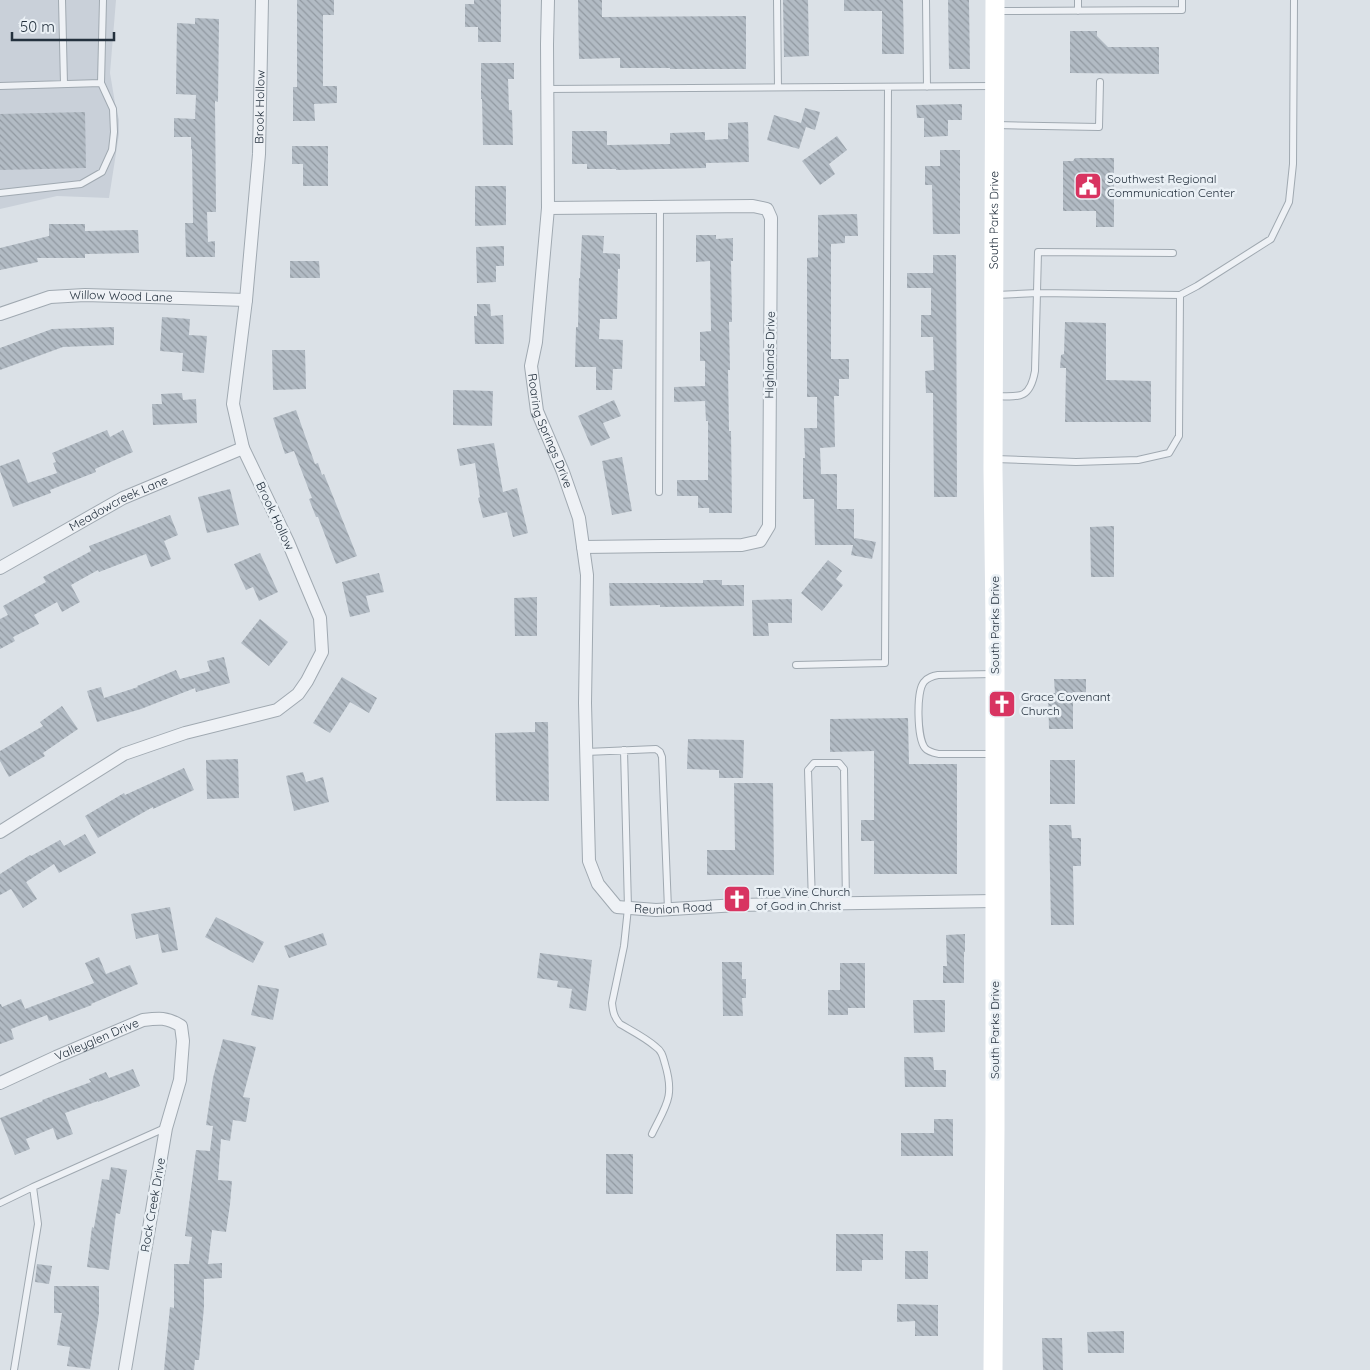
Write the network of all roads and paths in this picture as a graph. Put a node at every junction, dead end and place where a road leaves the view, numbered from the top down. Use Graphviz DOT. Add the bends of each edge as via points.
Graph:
graph roads {
  1 [pos="62,0"];
  2 [pos="103,0"];
  3 [pos="262,0"];
  4 [pos="548,0"];
  5 [pos="777,0"];
  6 [pos="926,0"];
  7 [pos="1078,0"];
  8 [pos="1182,0"];
  9 [pos="1294,0"];
  10 [pos="995,6"];
  11 [pos="1078,11"];
  12 [pos="1100,82"];
  13 [pos="101,83"];
  14 [pos="64,84"];
  15 [pos="0,86"];
  16 [pos="995,86"];
  17 [pos="778,87"];
  18 [pos="888,87"];
  19 [pos="927,87"];
  20 [pos="547,89"];
  21 [pos="995,125"];
  22 [pos="0,193"];
  23 [pos="660,207"];
  24 [pos="548,208"];
  25 [pos="1174,253"];
  26 [pos="1038,293"];
  27 [pos="994,295"];
  28 [pos="1180,295"];
  29 [pos="246,300"];
  30 [pos="0,314"];
  31 [pos="994,396"];
  32 [pos="243,448"];
  33 [pos="993,459"];
  34 [pos="659,492"];
  35 [pos="583,547"];
  36 [pos="0,568"];
  37 [pos="796,665"];
  38 [pos="995,674"];
  39 [pos="624,750"];
  40 [pos="586,752"];
  41 [pos="995,754"];
  42 [pos="0,832"];
  43 [pos="589,861"];
  44 [pos="995,901"];
  45 [pos="812,904"];
  46 [pos="846,904"];
  47 [pos="628,908"];
  48 [pos="668,909"];
  49 [pos="183,1041"];
  50 [pos="0,1083"];
  51 [pos="166,1128"];
  52 [pos="652,1134"];
  53 [pos="33,1187"];
  54 [pos="0,1203"];
  55 [pos="14,1370"];
  56 [pos="125,1370"];
  57 [pos="993,1370"];
  1 -- 14 [label="lane"];
  2 -- 13 [label="lane"];
  3 -- 29 [label="street, Brook Hollow" via="260,154"];
  4 -- 20 [label="street, Roaring Springs Drive"];
  5 -- 17 [label="lane"];
  6 -- 19 [label="lane"];
  7 -- 11 [label="lane"];
  8 -- 11 [label="lane" via="1182,10"];
  9 -- 28 [label="lane" via="1293,164 1289,202 1271,239"];
  10 -- 11 [label="lane"];
  10 -- 16 [label="street, South Parks Drive"];
  12 -- 21 [label="lane" via="1099,127"];
  13 -- 14 [label="lane"];
  13 -- 22 [label="lane" via="113,109 114,132 112,150 102,172 81,184"];
  14 -- 15 [label="lane"];
  16 -- 19 [label="lane"];
  16 -- 21 [label="street, South Parks Drive"];
  17 -- 18 [label="lane"];
  17 -- 20 [label="lane"];
  18 -- 19 [label="lane"];
  18 -- 37 [label="lane" via="885,663"];
  20 -- 24 [label="street, Roaring Springs Drive"];
  21 -- 27 [label="street, South Parks Drive"];
  23 -- 24 [label="street, Highlands Drive"];
  23 -- 34 [label="lane"];
  23 -- 35 [label="street, Highlands Drive" via="767,208 770,218 771,302 769,526 760,541 742,544"];
  24 -- 35 [label="street, Roaring Springs Drive" via="531,366 537,411 579,518"];
  25 -- 26 [label="lane" via="1038,252"];
  26 -- 27 [label="lane"];
  26 -- 28 [label="lane"];
  26 -- 31 [label="lane" via="1033,383 1026,393 1019,396"];
  27 -- 31 [label="street, South Parks Drive"];
  28 -- 33 [label="lane" via="1179,436 1169,453 1138,460"];
  29 -- 30 [label="street, Willow Wood Lane" via="85,295 50,297"];
  29 -- 32 [label="street, Brook Hollow" via="233,404"];
  31 -- 33 [label="street, South Parks Drive"];
  32 -- 36 [label="street, Meadowcreek Lane" via="123,498"];
  32 -- 42 [label="street, Brook Hollow" via="320,618 322,652 307,681 298,694 278,710 185,733 124,754"];
  33 -- 38 [label="street, South Parks Drive"];
  35 -- 40 [label="street, Roaring Springs Drive" via="587,575"];
  38 -- 41 [label="street, South Parks Drive"];
  38 -- 41 [label="lane" via="930,677 920,688 919,697 919,734 924,748 939,754"];
  39 -- 40 [label="lane"];
  39 -- 47 [label="lane"];
  39 -- 48 [label="lane" via="656,749 662,757"];
  40 -- 43 [label="street, Roaring Springs Drive"];
  41 -- 44 [label="street, South Parks Drive"];
  43 -- 47 [label="street, Reunion Road" via="598,884 617,907"];
  44 -- 46 [label="street, Reunion Road"];
  44 -- 57 [label="street, South Parks Drive"];
  45 -- 46 [label="street, Reunion Road"];
  45 -- 46 [label="lane" via="808,770 814,763 839,763 844,769"];
  45 -- 48 [label="street, Reunion Road"];
  47 -- 48 [label="street, Reunion Road"];
  47 -- 52 [label="lane" via="613,1013 620,1024 662,1053 670,1089 668,1102"];
  49 -- 50 [label="street, Valleyglen Drive" via="181,1026 171,1020 143,1020"];
  49 -- 51 [label="street, Rock Creek Drive" via="180,1080"];
  51 -- 53 [label="lane"];
  51 -- 56 [label="street, Rock Creek Drive"];
  53 -- 54 [label="lane"];
  53 -- 55 [label="lane" via="38,1224"];
}
